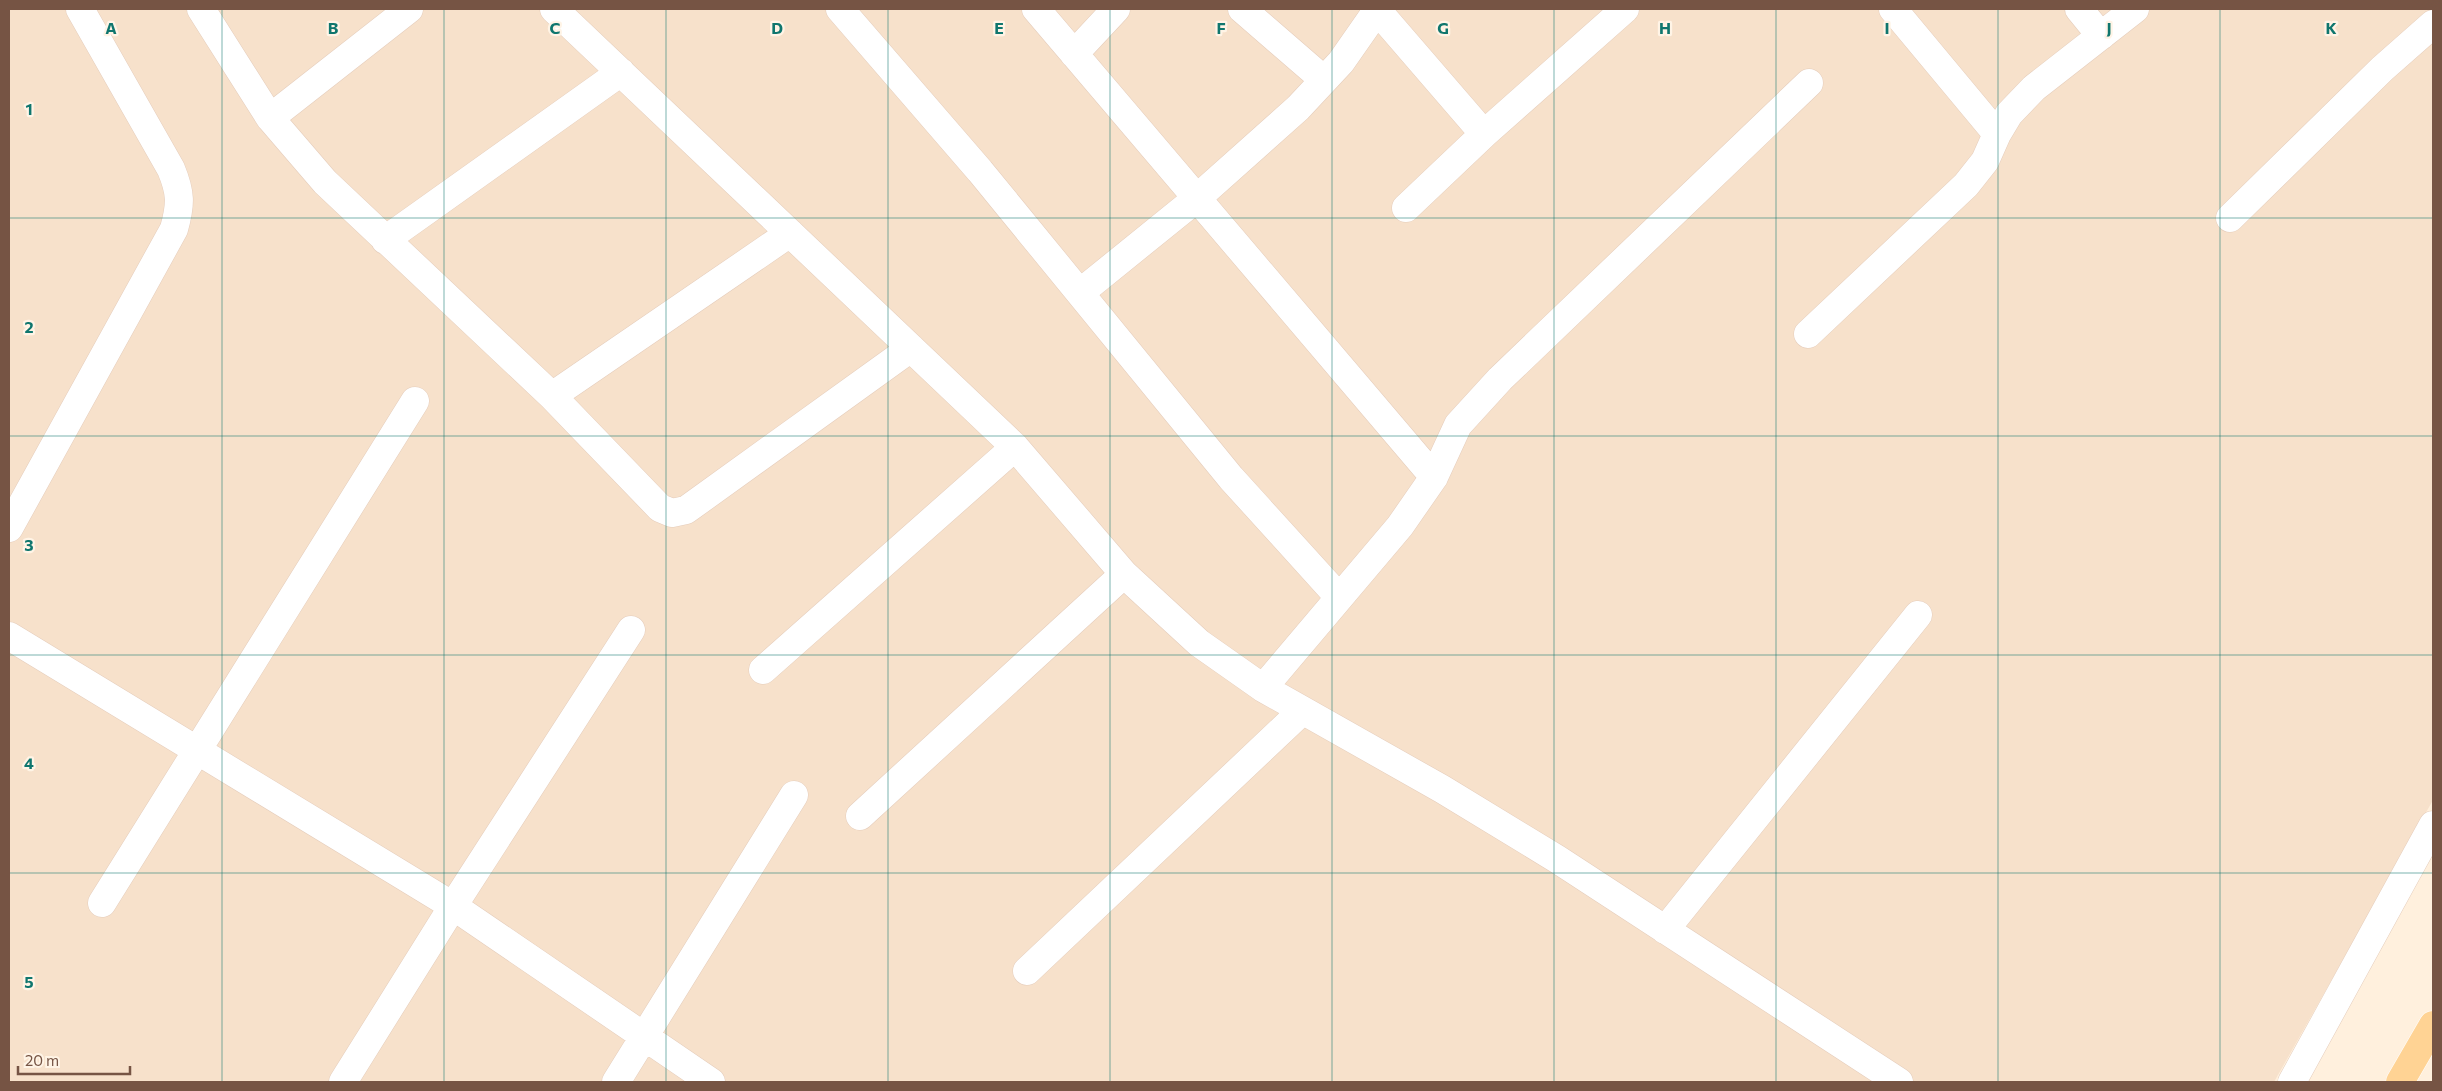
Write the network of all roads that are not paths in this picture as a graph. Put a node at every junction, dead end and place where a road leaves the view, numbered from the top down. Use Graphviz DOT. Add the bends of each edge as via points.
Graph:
graph roads {
  1 [pos="80,9"];
  2 [pos="200,9"];
  3 [pos="409,9"];
  4 [pos="554,9"];
  5 [pos="840,9"];
  6 [pos="1036,9"];
  7 [pos="1116,9"];
  8 [pos="1242,9"];
  9 [pos="1377,9"];
  10 [pos="1624,9"];
  11 [pos="1893,9"];
  12 [pos="2079,9"];
  13 [pos="2135,9"];
  14 [pos="2427,9"];
  15 [pos="2433,18"];
  16 [pos="2433,24"];
  17 [pos="2101,36"];
  18 [pos="1074,54"];
  19 [pos="621,72"];
  20 [pos="1324,80"];
  21 [pos="1809,83"];
  22 [pos="270,118"];
  23 [pos="1484,134"];
  24 [pos="1996,134"];
  25 [pos="1196,200"];
  26 [pos="1406,208"];
  27 [pos="2230,218"];
  28 [pos="790,233"];
  29 [pos="385,240"];
  30 [pos="1081,292"];
  31 [pos="1808,334"];
  32 [pos="911,348"];
  33 [pos="552,396"];
  34 [pos="415,401"];
  35 [pos="1015,447"];
  36 [pos="1434,477"];
  37 [pos="9,528"];
  38 [pos="1124,574"];
  39 [pos="1338,596"];
  40 [pos="1918,615"];
  41 [pos="631,630"];
  42 [pos="9,636"];
  43 [pos="763,670"];
  44 [pos="1263,688"];
  45 [pos="1302,711"];
  46 [pos="198,749"];
  47 [pos="794,795"];
  48 [pos="860,816"];
  49 [pos="2433,825"];
  50 [pos="102,903"];
  51 [pos="453,906"];
  52 [pos="1664,930"];
  53 [pos="1027,971"];
  54 [pos="2433,1025"];
  55 [pos="644,1036"];
  56 [pos="343,1082"];
  57 [pos="616,1082"];
  58 [pos="711,1082"];
  59 [pos="1899,1082"];
  60 [pos="2292,1082"];
  61 [pos="2400,1082"];
  1 -- 37 [label="street" via="171,169 180,189 180,208 174,229"];
  2 -- 22 [label="street"];
  3 -- 22 [label="street"];
  4 -- 19 [label="street"];
  5 -- 30 [label="street"];
  6 -- 18 [label="street"];
  7 -- 18 [label="street"];
  8 -- 20 [label="street"];
  9 -- 20 [label="street" via="1341,62"];
  9 -- 23 [label="street"];
  10 -- 23 [label="street"];
  11 -- 24 [label="street"];
  12 -- 17 [label="street"];
  13 -- 17 [label="street"];
  14 -- 15 [label="street"];
  16 -- 27 [label="street" via="2382,69"];
  17 -- 24 [label="street" via="2034,88 2009,114"];
  18 -- 25 [label="street"];
  19 -- 28 [label="street"];
  19 -- 29 [label="street"];
  20 -- 25 [label="street" via="1298,108"];
  21 -- 36 [label="street" via="1500,379 1458,425"];
  22 -- 29 [label="street" via="325,182"];
  23 -- 26 [label="street"];
  24 -- 31 [label="street" via="1984,161 1966,186"];
  25 -- 30 [label="street"];
  25 -- 36 [label="street"];
  28 -- 32 [label="street"];
  28 -- 33 [label="street"];
  29 -- 33 [label="street"];
  30 -- 39 [label="street" via="1231,478"];
  32 -- 33 [label="street" via="686,510 672,513 660,508"];
  32 -- 35 [label="street"];
  34 -- 46 [label="street"];
  35 -- 38 [label="street"];
  35 -- 43 [label="street"];
  36 -- 39 [label="street" via="1400,526"];
  38 -- 44 [label="street" via="1199,643"];
  38 -- 48 [label="street"];
  39 -- 44 [label="street"];
  40 -- 52 [label="street"];
  41 -- 51 [label="street"];
  42 -- 46 [label="street"];
  44 -- 45 [label="street"];
  45 -- 52 [label="street" via="1442,789 1557,859"];
  45 -- 53 [label="street"];
  46 -- 50 [label="street"];
  46 -- 51 [label="street"];
  47 -- 55 [label="street"];
  49 -- 60 [label="street"];
  51 -- 55 [label="street"];
  51 -- 56 [label="street"];
  52 -- 59 [label="street"];
  54 -- 61 [label="main road"];
  55 -- 57 [label="street"];
  55 -- 58 [label="street"];
}
